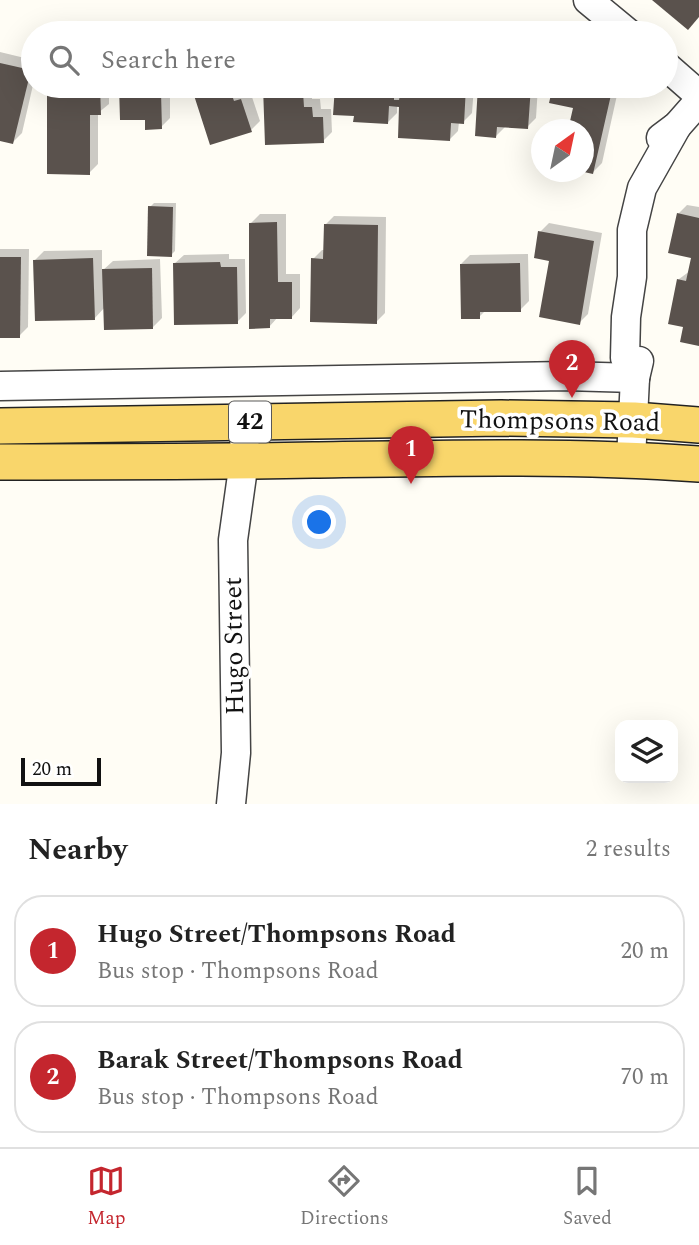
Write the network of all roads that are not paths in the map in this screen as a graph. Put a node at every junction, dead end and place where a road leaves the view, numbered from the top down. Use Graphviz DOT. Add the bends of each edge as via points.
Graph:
graph roads {
  1 [pos="588,0"];
  2 [pos="613,21"];
  3 [pos="678,77"];
  4 [pos="699,95"];
  5 [pos="699,101"];
  6 [pos="635,378"];
  7 [pos="0,386"];
  8 [pos="635,420"];
  9 [pos="231,422"];
  10 [pos="699,425"];
  11 [pos="0,426"];
  12 [pos="632,459"];
  13 [pos="231,461"];
  14 [pos="0,462"];
  15 [pos="699,464"];
  16 [pos="236,753"];
  17 [pos="230,804"];
  18 [pos="243,804"];
  1 -- 2 [label="street"];
  3 -- 4 [label="street"];
  5 -- 6 [label="street" via="677,126 642,188 632,230 632,277 640,320"];
  6 -- 7 [label="street, Thompsons Road"];
  6 -- 8 [label="street"];
  8 -- 9 [label="main road, Thompsons Road / 42"];
  8 -- 10 [label="main road, Thompsons Road / 42"];
  8 -- 12 [label="street"];
  9 -- 11 [label="main road, Thompsons Road / 42"];
  9 -- 13 [label="street, Hugo Street"];
  12 -- 13 [label="main road, Thompsons Road / 42"];
  12 -- 15 [label="main road, Thompsons Road / 42"];
  13 -- 14 [label="main road, Thompsons Road / 42"];
  13 -- 16 [label="street, Hugo Street"];
  16 -- 17 [label="street, Hugo Street"];
  16 -- 18 [label="street, Hugo Street"];
}
